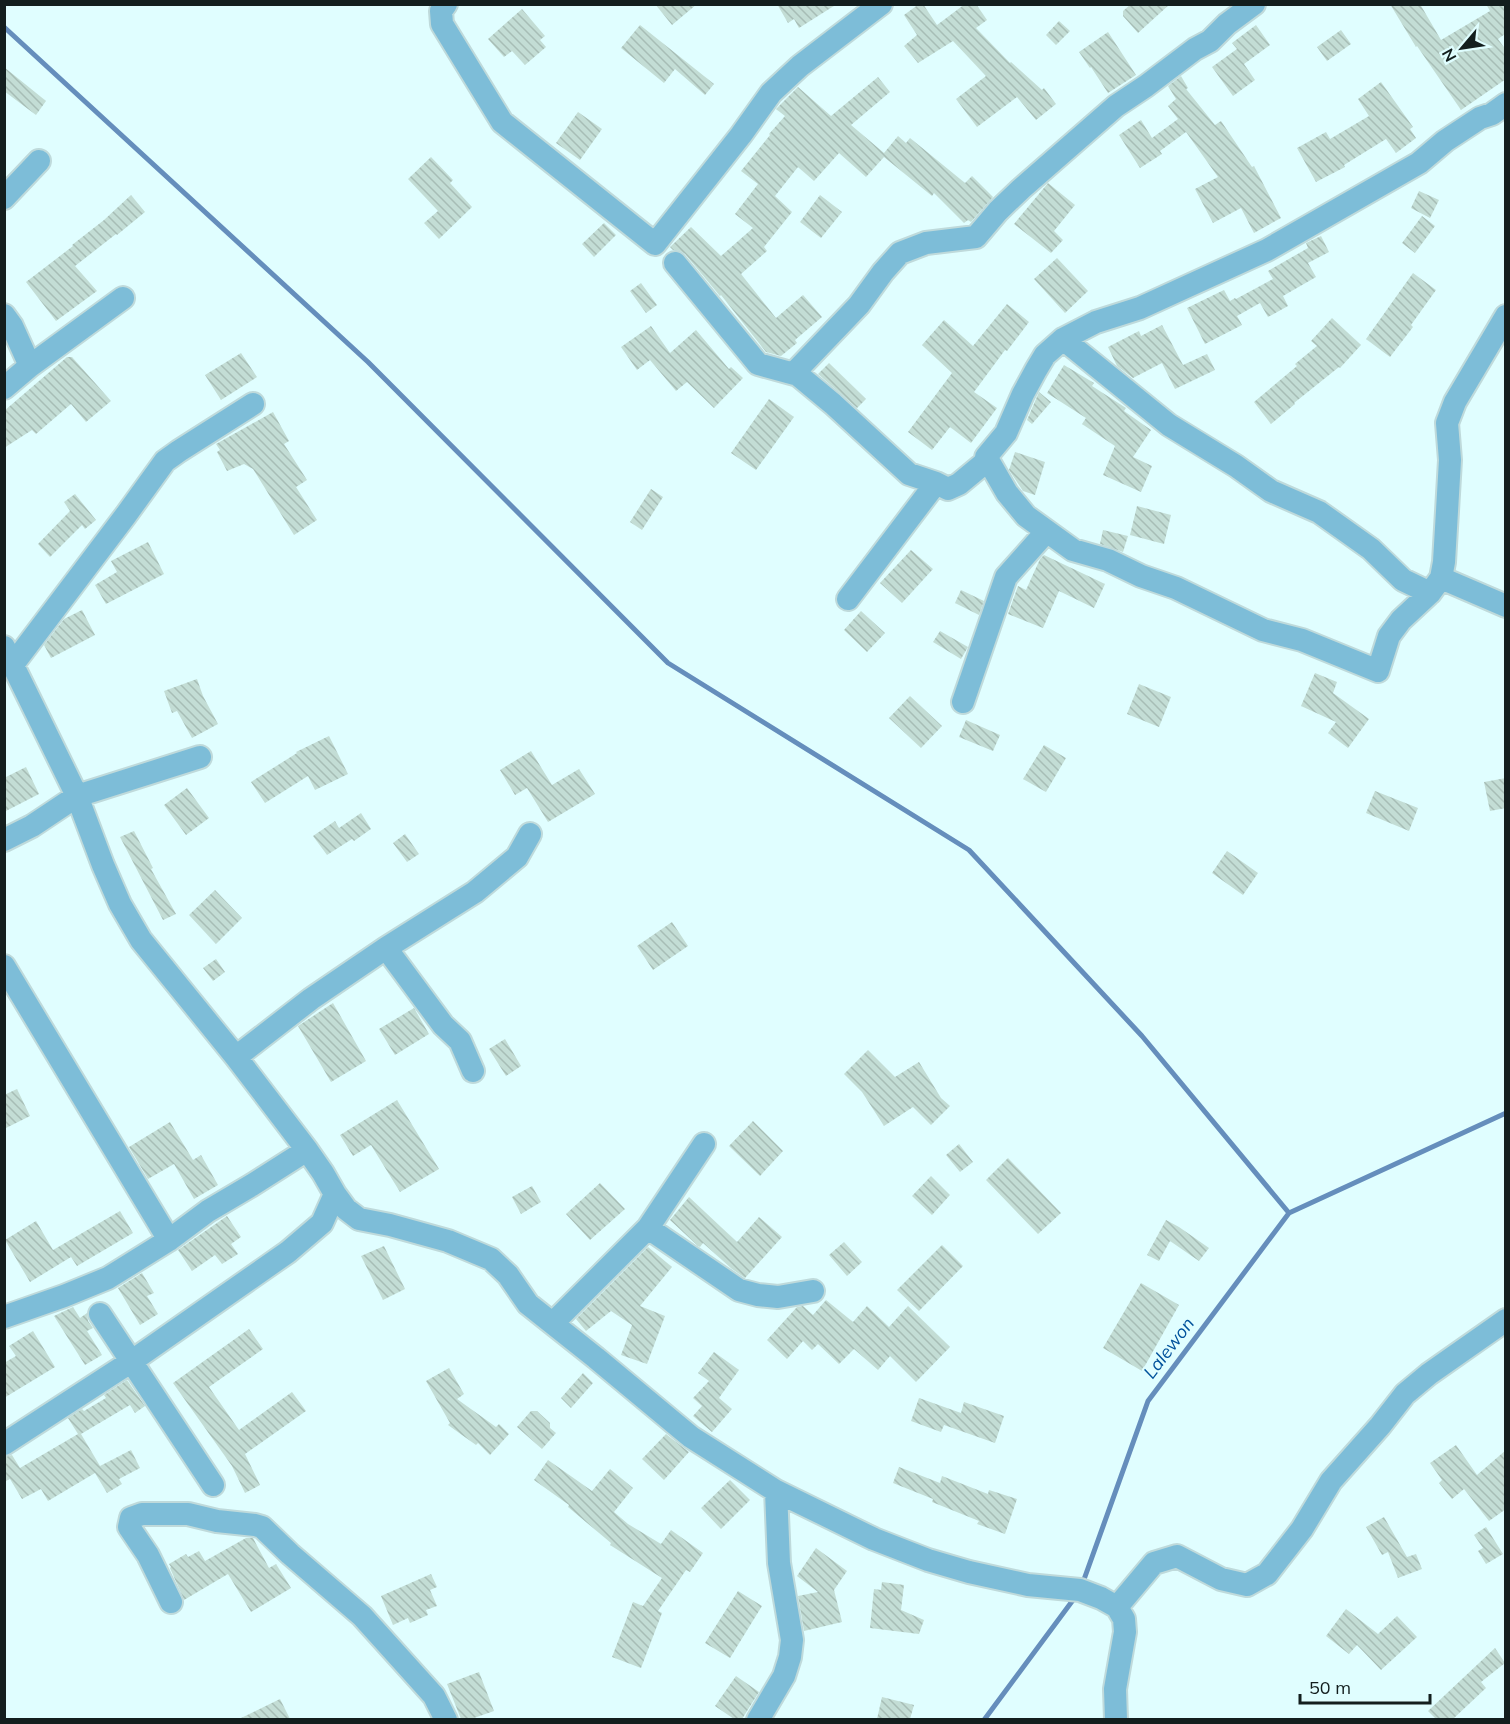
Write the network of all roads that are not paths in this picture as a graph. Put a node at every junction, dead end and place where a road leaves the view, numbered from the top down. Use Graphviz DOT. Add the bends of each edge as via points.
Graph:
graph roads {
  1 [pos="446,4"];
  2 [pos="881,4"];
  3 [pos="1254,4"];
  4 [pos="1506,104"];
  5 [pos="39,161"];
  6 [pos="4,198"];
  7 [pos="675,263"];
  8 [pos="123,298"];
  9 [pos="4,315"];
  10 [pos="1506,316"];
  11 [pos="1063,339"];
  12 [pos="30,366"];
  13 [pos="798,375"];
  14 [pos="4,388"];
  15 [pos="253,404"];
  16 [pos="988,460"];
  17 [pos="936,483"];
  18 [pos="1046,532"];
  19 [pos="1436,586"];
  20 [pos="848,599"];
  21 [pos="1506,606"];
  22 [pos="9,655"];
  23 [pos="963,702"];
  24 [pos="200,756"];
  25 [pos="77,796"];
  26 [pos="530,834"];
  27 [pos="4,840"];
  28 [pos="386,948"];
  29 [pos="4,966"];
  30 [pos="236,1057"];
  31 [pos="473,1071"];
  32 [pos="704,1144"];
  33 [pos="307,1150"];
  34 [pos="335,1194"];
  35 [pos="648,1228"];
  36 [pos="169,1240"];
  37 [pos="813,1291"];
  38 [pos="100,1314"];
  39 [pos="4,1317"];
  40 [pos="1506,1320"];
  41 [pos="554,1323"];
  42 [pos="132,1362"];
  43 [pos="4,1444"];
  44 [pos="213,1485"];
  45 [pos="776,1491"];
  46 [pos="171,1602"];
  47 [pos="1117,1607"];
  48 [pos="446,1719"];
  49 [pos="758,1719"];
  50 [pos="1116,1719"];
  1 -- 2 [label="street" via="441,11 442,24 502,122 655,244 771,93"];
  3 -- 13 [label="street" via="1210,41 1116,106 1020,189 976,237 926,243 900,253 859,305 794,373"];
  4 -- 11 [label="street" via="1445,141 1419,163 1267,250"];
  5 -- 6 [label="street"];
  7 -- 13 [label="street" via="758,364"];
  8 -- 12 [label="street"];
  9 -- 12 [label="street"];
  10 -- 19 [label="street" via="1455,402 1447,423 1450,460 1444,562"];
  11 -- 16 [label="street" via="1036,370 1006,433 986,457"];
  11 -- 19 [label="street" via="1169,426 1271,491 1319,512 1371,549 1403,580"];
  12 -- 14 [label="street"];
  13 -- 17 [label="street" via="909,474"];
  15 -- 22 [label="street" via="165,462"];
  16 -- 17 [label="street" via="948,489"];
  16 -- 18 [label="street" via="1007,493"];
  17 -- 20 [label="street"];
  18 -- 19 [label="street" via="1073,550 1176,588 1263,630 1302,640 1378,671 1389,636"];
  18 -- 23 [label="street" via="1006,577"];
  19 -- 21 [label="street"];
  22 -- 25 [label="street"];
  24 -- 25 [label="street"];
  25 -- 27 [label="street"];
  25 -- 30 [label="street" via="120,904 141,940"];
  26 -- 28 [label="street" via="517,857 475,892"];
  28 -- 30 [label="street"];
  28 -- 31 [label="street" via="443,1025 460,1041"];
  29 -- 36 [label="street"];
  30 -- 33 [label="street"];
  32 -- 35 [label="street"];
  33 -- 34 [label="street"];
  33 -- 36 [label="street"];
  34 -- 41 [label="street" via="359,1219 448,1241 491,1259 528,1304"];
  34 -- 42 [label="street" via="322,1223 288,1252"];
  35 -- 37 [label="street" via="739,1290 777,1297"];
  35 -- 41 [label="street"];
  36 -- 39 [label="street" via="108,1278"];
  38 -- 42 [label="street"];
  40 -- 47 [label="street" via="1405,1394 1331,1481 1267,1574 1247,1585 1221,1579 1177,1556 1154,1563"];
  41 -- 45 [label="street" via="691,1437"];
  42 -- 43 [label="street"];
  42 -- 44 [label="street"];
  45 -- 47 [label="street" via="874,1539 928,1560 1028,1585 1080,1590"];
  45 -- 49 [label="street" via="779,1563 792,1640 784,1676"];
  46 -- 48 [label="street" via="129,1527 131,1518 142,1514 188,1514 262,1527 362,1616 434,1696"];
  47 -- 50 [label="street" via="1124,1619 1125,1632 1115,1689"];
}
